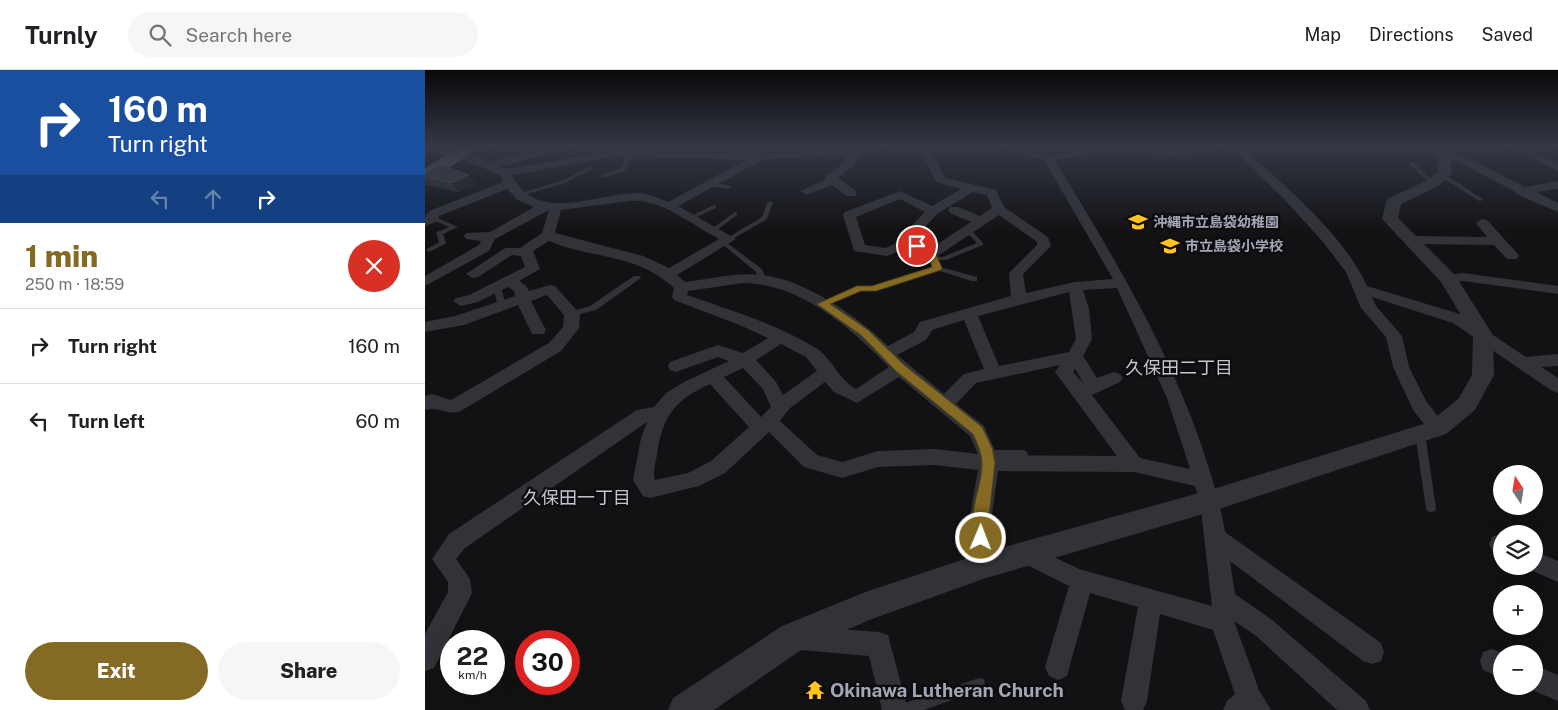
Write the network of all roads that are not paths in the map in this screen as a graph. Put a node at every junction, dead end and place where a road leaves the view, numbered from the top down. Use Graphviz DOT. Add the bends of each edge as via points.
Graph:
graph roads {
  1 [pos="503,176"];
  2 [pos="520,176"];
  3 [pos="576,176"];
  4 [pos="722,176"];
  5 [pos="834,176"];
  6 [pos="939,176"];
  7 [pos="1058,176"];
  8 [pos="1267,176"];
  9 [pos="1433,176"];
  10 [pos="1442,176"];
  11 [pos="1492,176"];
  12 [pos="507,179"];
  13 [pos="1438,179"];
  14 [pos="833,181"];
  15 [pos="709,184"];
  16 [pos="1558,185"];
  17 [pos="728,186"];
  18 [pos="972,187"];
  19 [pos="806,191"];
  20 [pos="1520,191"];
  21 [pos="851,193"];
  22 [pos="517,195"];
  23 [pos="1481,200"];
  24 [pos="770,202"];
  25 [pos="549,206"];
  26 [pos="669,206"];
  27 [pos="714,207"];
  28 [pos="1558,208"];
  29 [pos="999,209"];
  30 [pos="954,210"];
  31 [pos="933,211"];
  32 [pos="735,214"];
  33 [pos="690,218"];
  34 [pos="429,220"];
  35 [pos="980,221"];
  36 [pos="1482,223"];
  37 [pos="1436,228"];
  38 [pos="968,230"];
  39 [pos="712,231"];
  40 [pos="912,233"];
  41 [pos="548,234"];
  42 [pos="495,235"];
  43 [pos="471,236"];
  44 [pos="1410,240"];
  45 [pos="1447,240"];
  46 [pos="726,241"];
  47 [pos="1498,241"];
  48 [pos="899,247"];
  49 [pos="429,250"];
  50 [pos="527,253"];
  51 [pos="928,254"];
  52 [pos="1512,256"];
  53 [pos="468,257"];
  54 [pos="489,264"];
  55 [pos="937,268"];
  56 [pos="473,274"];
  57 [pos="668,275"];
  58 [pos="637,278"];
  59 [pos="762,279"];
  60 [pos="858,279"];
  61 [pos="974,279"];
  62 [pos="1448,279"];
  63 [pos="425,282"];
  64 [pos="502,284"];
  65 [pos="1122,284"];
  66 [pos="1075,286"];
  67 [pos="682,287"];
  68 [pos="860,288"];
  69 [pos="1362,289"];
  70 [pos="1558,290"];
  71 [pos="523,299"];
  72 [pos="1019,299"];
  73 [pos="461,301"];
  74 [pos="822,304"];
  75 [pos="502,306"];
  76 [pos="572,314"];
  77 [pos="969,314"];
  78 [pos="425,327"];
  79 [pos="538,330"];
  80 [pos="1483,335"];
  81 [pos="780,337"];
  82 [pos="887,354"];
  83 [pos="1075,356"];
  84 [pos="745,360"];
  85 [pos="1558,360"];
  86 [pos="1524,363"];
  87 [pos="675,366"];
  88 [pos="900,368"];
  89 [pos="827,372"];
  90 [pos="994,373"];
  91 [pos="712,375"];
  92 [pos="1114,378"];
  93 [pos="1558,387"];
  94 [pos="1087,390"];
  95 [pos="427,399"];
  96 [pos="943,405"];
  97 [pos="659,413"];
  98 [pos="770,419"];
  99 [pos="1429,431"];
  100 [pos="1023,454"];
  101 [pos="988,458"];
  102 [pos="1134,464"];
  103 [pos="1207,491"];
  104 [pos="1431,508"];
  105 [pos="1215,538"];
  106 [pos="1027,554"];
  107 [pos="1543,565"];
  108 [pos="983,566"];
  109 [pos="1558,572"];
  110 [pos="1082,580"];
  111 [pos="1151,600"];
  112 [pos="1223,610"];
  113 [pos="793,637"];
  114 [pos="1372,652"];
  115 [pos="425,659"];
  116 [pos="1057,667"];
  117 [pos="1543,682"];
  118 [pos="979,684"];
  119 [pos="1558,688"];
  120 [pos="1134,701"];
  121 [pos="1248,706"];
  122 [pos="685,710"];
  123 [pos="895,710"];
  124 [pos="905,710"];
  125 [pos="1357,710"];
  1 -- 12 [label="street"];
  2 -- 12 [label="street"];
  3 -- 22 [label="lane"];
  4 -- 15 [label="street"];
  5 -- 14 [label="street" via="830,178"];
  6 -- 18 [label="street" via="941,180"];
  7 -- 65 [label="street"];
  8 -- 69 [label="street" via="1328,239 1353,271"];
  9 -- 13 [label="lane"];
  10 -- 13 [label="street"];
  11 -- 20 [label="street"];
  12 -- 22 [label="street"];
  12 -- 34 [label="street" via="433,214"];
  13 -- 23 [label="lane"];
  13 -- 44 [label="street" via="1393,202 1390,219"];
  14 -- 19 [label="street"];
  14 -- 21 [label="street"];
  15 -- 17 [label="lane"];
  15 -- 26 [label="street"];
  16 -- 20 [label="street"];
  18 -- 29 [label="street" via="992,193"];
  18 -- 31 [label="street"];
  20 -- 28 [label="street"];
  22 -- 25 [label="street"];
  24 -- 46 [label="lane" via="765,218"];
  25 -- 26 [label="street" via="644,197"];
  25 -- 41 [label="street"];
  25 -- 42 [label="street"];
  26 -- 33 [label="street"];
  27 -- 33 [label="lane"];
  29 -- 35 [label="street"];
  29 -- 72 [label="street" via="1043,240 1044,246 1016,273"];
  30 -- 35 [label="street"];
  31 -- 40 [label="street"];
  31 -- 48 [label="street" via="900,196 849,215 859,248 887,252"];
  32 -- 39 [label="lane"];
  33 -- 39 [label="street"];
  34 -- 49 [label="lane" via="455,227 439,233 443,243"];
  35 -- 38 [label="street"];
  36 -- 47 [label="street"];
  37 -- 45 [label="street"];
  38 -- 51 [label="street"];
  38 -- 51 [label="lane" via="981,244 944,259"];
  39 -- 46 [label="street"];
  40 -- 48 [label="street"];
  40 -- 51 [label="street"];
  41 -- 50 [label="street"];
  41 -- 57 [label="street" via="556,239 638,259"];
  42 -- 43 [label="street"];
  42 -- 53 [label="street" via="490,237 484,248"];
  44 -- 45 [label="street"];
  44 -- 62 [label="street"];
  45 -- 47 [label="street"];
  46 -- 57 [label="street"];
  46 -- 59 [label="lane" via="759,271"];
  47 -- 52 [label="street"];
  48 -- 51 [label="street"];
  50 -- 54 [label="street" via="510,251"];
  50 -- 64 [label="street" via="533,269"];
  51 -- 55 [label="lane"];
  53 -- 54 [label="street"];
  53 -- 63 [label="street"];
  54 -- 56 [label="street"];
  55 -- 61 [label="lane"];
  55 -- 68 [label="lane" via="872,289"];
  57 -- 67 [label="street"];
  58 -- 76 [label="lane" via="593,308"];
  59 -- 67 [label="street" via="743,278"];
  59 -- 74 [label="street" via="796,288"];
  60 -- 68 [label="lane"];
  62 -- 70 [label="street" via="1463,277"];
  62 -- 80 [label="street"];
  64 -- 71 [label="street" via="521,289"];
  64 -- 73 [label="street" via="473,299"];
  64 -- 75 [label="lane"];
  65 -- 66 [label="street"];
  65 -- 103 [label="street" via="1176,398"];
  66 -- 72 [label="street"];
  66 -- 83 [label="street" via="1083,339"];
  67 -- 81 [label="street" via="679,297 749,322"];
  68 -- 74 [label="lane"];
  69 -- 80 [label="street" via="1458,320"];
  69 -- 99 [label="street" via="1369,308 1393,336 1401,367"];
  71 -- 75 [label="street"];
  71 -- 76 [label="street" via="550,289"];
  71 -- 79 [label="street"];
  72 -- 77 [label="street"];
  74 -- 82 [label="street" via="864,332"];
  75 -- 78 [label="street" via="458,321"];
  76 -- 95 [label="street" via="571,328 555,347 453,407"];
  77 -- 82 [label="street" via="926,320 920,336"];
  77 -- 90 [label="street"];
  80 -- 86 [label="street"];
  80 -- 99 [label="street" via="1483,375 1467,404"];
  81 -- 84 [label="street"];
  81 -- 89 [label="street" via="812,353"];
  82 -- 88 [label="street"];
  83 -- 90 [label="street"];
  83 -- 94 [label="street" via="1064,372"];
  84 -- 87 [label="street" via="718,351"];
  84 -- 91 [label="street"];
  84 -- 98 [label="street" via="770,386"];
  85 -- 86 [label="street"];
  86 -- 93 [label="street"];
  88 -- 89 [label="street" via="857,397 840,388"];
  88 -- 96 [label="street"];
  89 -- 98 [label="street"];
  90 -- 96 [label="street" via="970,378"];
  91 -- 97 [label="street" via="672,398"];
  91 -- 98 [label="street"];
  92 -- 94 [label="street"];
  94 -- 102 [label="street"];
  96 -- 101 [label="street" via="977,431"];
  97 -- 98 [label="street" via="650,438 643,480 650,490 692,480 718,467"];
  97 -- 115 [label="street" via="643,415 457,541 443,559 459,579 460,593"];
  98 -- 101 [label="street" via="811,461 842,470 878,459"];
  99 -- 103 [label="street"];
  99 -- 104 [label="lane"];
  100 -- 101 [label="lane"];
  101 -- 102 [label="street"];
  101 -- 108 [label="street" via="980,522"];
  102 -- 103 [label="street"];
  103 -- 105 [label="street"];
  103 -- 106 [label="street"];
  105 -- 112 [label="street"];
  105 -- 114 [label="street"];
  106 -- 108 [label="street"];
  106 -- 110 [label="street"];
  107 -- 109 [label="street"];
  108 -- 113 [label="street" via="867,606"];
  110 -- 111 [label="street"];
  110 -- 116 [label="street"];
  111 -- 112 [label="street"];
  111 -- 120 [label="street"];
  112 -- 121 [label="street"];
  112 -- 125 [label="street" via="1263,628"];
  113 -- 122 [label="street"];
  113 -- 123 [label="street" via="879,644"];
  117 -- 119 [label="street"];
  118 -- 124 [label="lane"];
}
